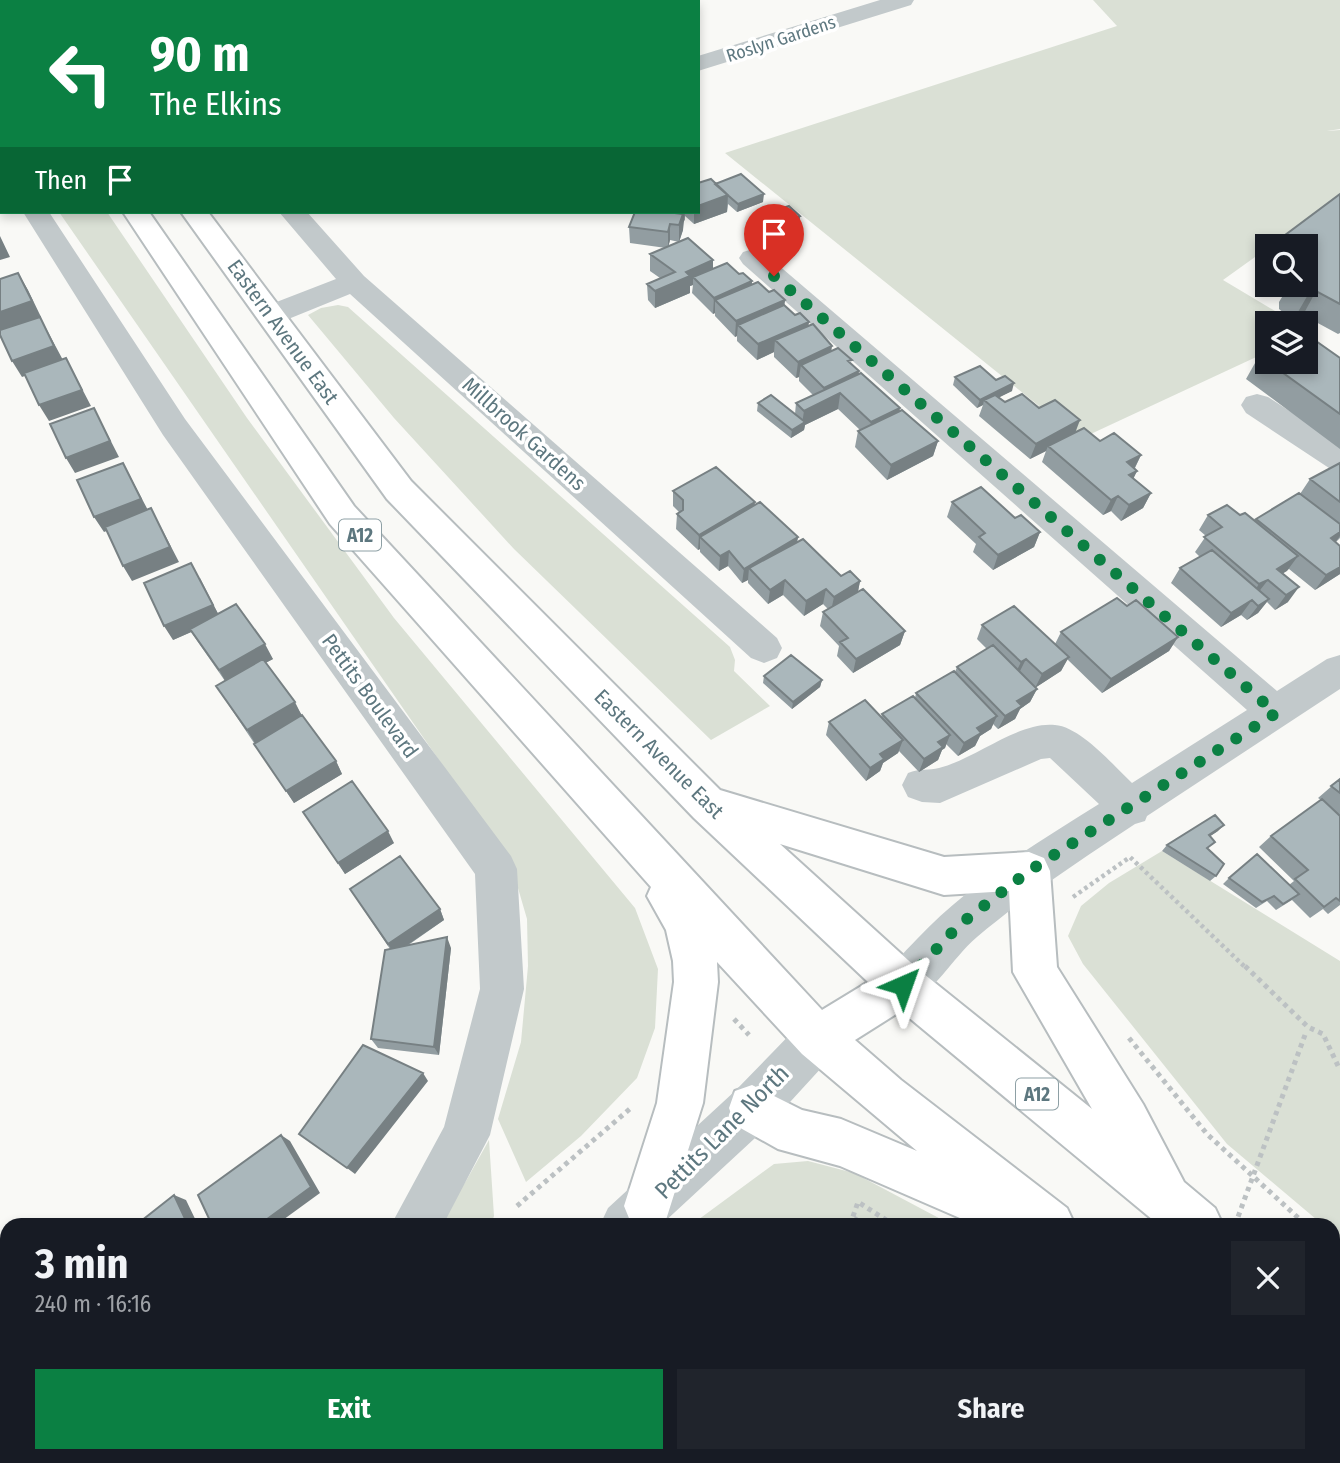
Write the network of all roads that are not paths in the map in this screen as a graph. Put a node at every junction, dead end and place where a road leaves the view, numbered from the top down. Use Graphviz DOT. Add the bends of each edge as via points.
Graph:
graph roads {
  1 [pos="903,0"];
  2 [pos="700,63"];
  3 [pos="37,214"];
  4 [pos="137,214"];
  5 [pos="195,214"];
  6 [pos="295,214"];
  7 [pos="753,258"];
  8 [pos="354,282"];
  9 [pos="271,315"];
  10 [pos="1256,405"];
  11 [pos="1340,460"];
  12 [pos="764,648"];
  13 [pos="1340,670"];
  14 [pos="1276,713"];
  15 [pos="922,785"];
  16 [pos="708,805"];
  17 [pos="1131,808"];
  18 [pos="623,827"];
  19 [pos="1029,871"];
  20 [pos="903,985"];
  21 [pos="818,1038"];
  22 [pos="752,1108"];
  23 [pos="1184,1214"];
  24 [pos="636,1215"];
  25 [pos="420,1218"];
  26 [pos="1018,1218"];
  27 [pos="1041,1218"];
  1 -- 2 [label="street, Roslyn Gardens"];
  3 -- 25 [label="street, Pettits Boulevard" via="174,427 496,869 502,989 466,1135"];
  4 -- 18 [label="highway, A12" via="342,515"];
  5 -- 9 [label="highway, Eastern Avenue East / A12"];
  6 -- 8 [label="street, Millbrook Gardens"];
  7 -- 14 [label="street"];
  8 -- 9 [label="street"];
  8 -- 12 [label="street, Millbrook Gardens"];
  9 -- 16 [label="highway, Eastern Avenue East / A12" via="399,490"];
  10 -- 11 [label="street"];
  13 -- 14 [label="street"];
  14 -- 17 [label="street"];
  15 -- 17 [label="street" via="940,786 1037,743 1056,741"];
  16 -- 19 [label="highway" via="944,876"];
  16 -- 20 [label="highway, Eastern Avenue East / A12"];
  17 -- 19 [label="street"];
  18 -- 21 [label="highway, A12"];
  18 -- 24 [label="highway" via="686,923 696,982 680,1104"];
  19 -- 20 [label="street" via="959,925"];
  19 -- 23 [label="highway" via="1035,972"];
  20 -- 21 [label="highway"];
  20 -- 23 [label="highway, Eastern Avenue East / A12"];
  21 -- 22 [label="street, Pettits Lane North"];
  21 -- 27 [label="highway, A12"];
  22 -- 24 [label="street, Pettits Lane North"];
  22 -- 26 [label="highway" via="795,1132 841,1143"];
}
